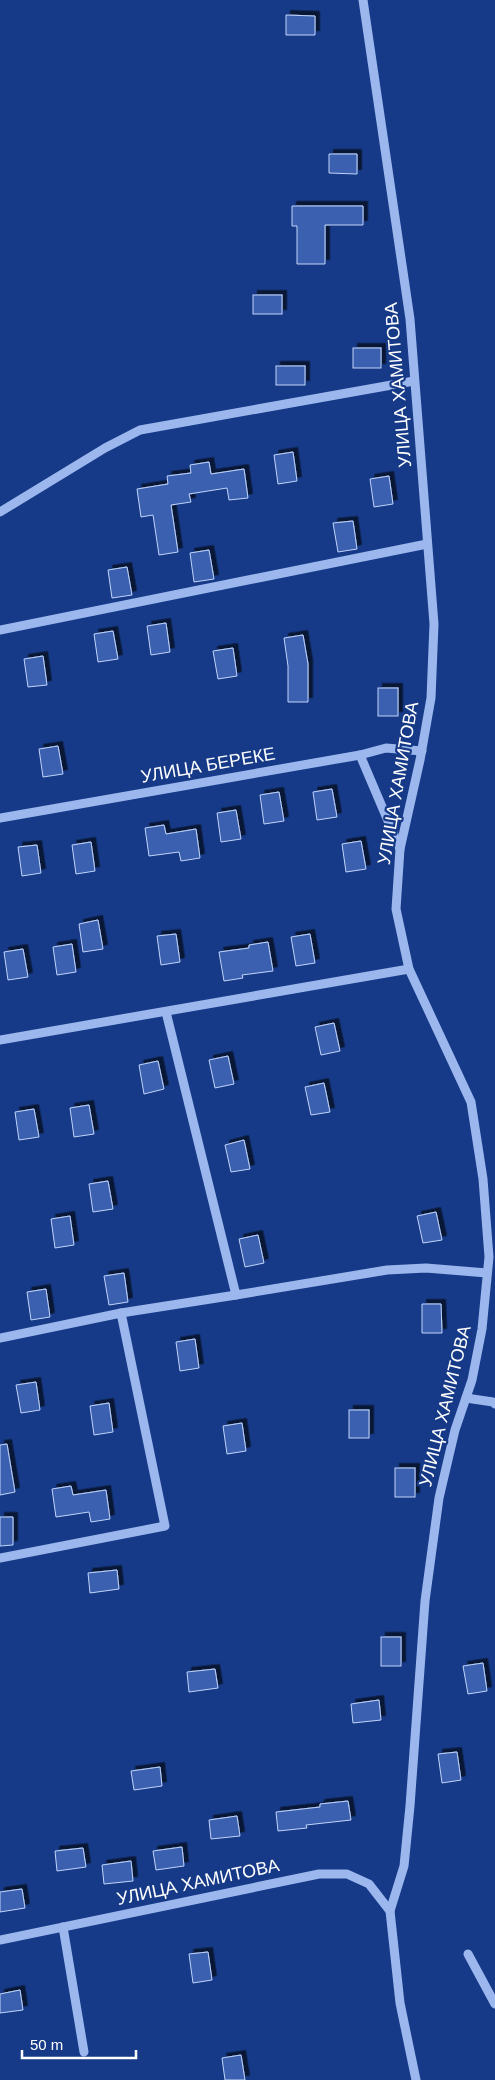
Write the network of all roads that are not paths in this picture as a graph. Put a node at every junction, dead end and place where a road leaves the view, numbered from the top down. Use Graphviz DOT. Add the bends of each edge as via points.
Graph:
graph roads {
  1 [pos="363,0"];
  2 [pos="414,381"];
  3 [pos="0,512"];
  4 [pos="427,544"];
  5 [pos="0,630"];
  6 [pos="422,750"];
  7 [pos="360,755"];
  8 [pos="0,818"];
  9 [pos="400,849"];
  10 [pos="409,969"];
  11 [pos="166,1012"];
  12 [pos="0,1040"];
  13 [pos="487,1273"];
  14 [pos="236,1296"];
  15 [pos="121,1313"];
  16 [pos="0,1338"];
  17 [pos="466,1398"];
  18 [pos="495,1404"];
  19 [pos="0,1558"];
  20 [pos="390,1911"];
  21 [pos="63,1927"];
  22 [pos="0,1940"];
  23 [pos="468,1954"];
  24 [pos="495,2004"];
  25 [pos="84,2052"];
  26 [pos="416,2080"];
  1 -- 2 [label="street, УЛИЦА ХАМИТОВА" via="410,319"];
  2 -- 3 [label="street" via="140,430"];
  2 -- 4 [label="street, УЛИЦА ХАМИТОВА"];
  4 -- 5 [label="street"];
  4 -- 6 [label="street, УЛИЦА ХАМИТОВА" via="434,624 431,698"];
  6 -- 7 [label="street, УЛИЦА БЕРЕКЕ" via="386,748"];
  6 -- 9 [label="street, УЛИЦА ХАМИТОВА"];
  7 -- 8 [label="street, УЛИЦА БЕРЕКЕ"];
  7 -- 9 [label="street"];
  9 -- 10 [label="street, УЛИЦА ХАМИТОВА" via="396,909"];
  10 -- 11 [label="street"];
  10 -- 13 [label="street, УЛИЦА ХАМИТОВА" via="471,1102 483,1178 489,1258"];
  11 -- 12 [label="street"];
  11 -- 14 [label="street"];
  13 -- 14 [label="street" via="426,1268 387,1270"];
  13 -- 17 [label="street, УЛИЦА ХАМИТОВА" via="482,1329"];
  14 -- 15 [label="street"];
  15 -- 16 [label="street"];
  15 -- 19 [label="street" via="165,1526"];
  17 -- 18 [label="street"];
  17 -- 20 [label="street, УЛИЦА ХАМИТОВА" via="439,1498 426,1602 404,1866"];
  20 -- 21 [label="street, УЛИЦА ХАМИТОВА" via="369,1884 346,1874 319,1874"];
  20 -- 26 [label="street, УЛИЦА ХАМИТОВА" via="400,2003"];
  21 -- 22 [label="street, УЛИЦА ХАМИТОВА"];
  21 -- 25 [label="street"];
  23 -- 24 [label="street"];
}
